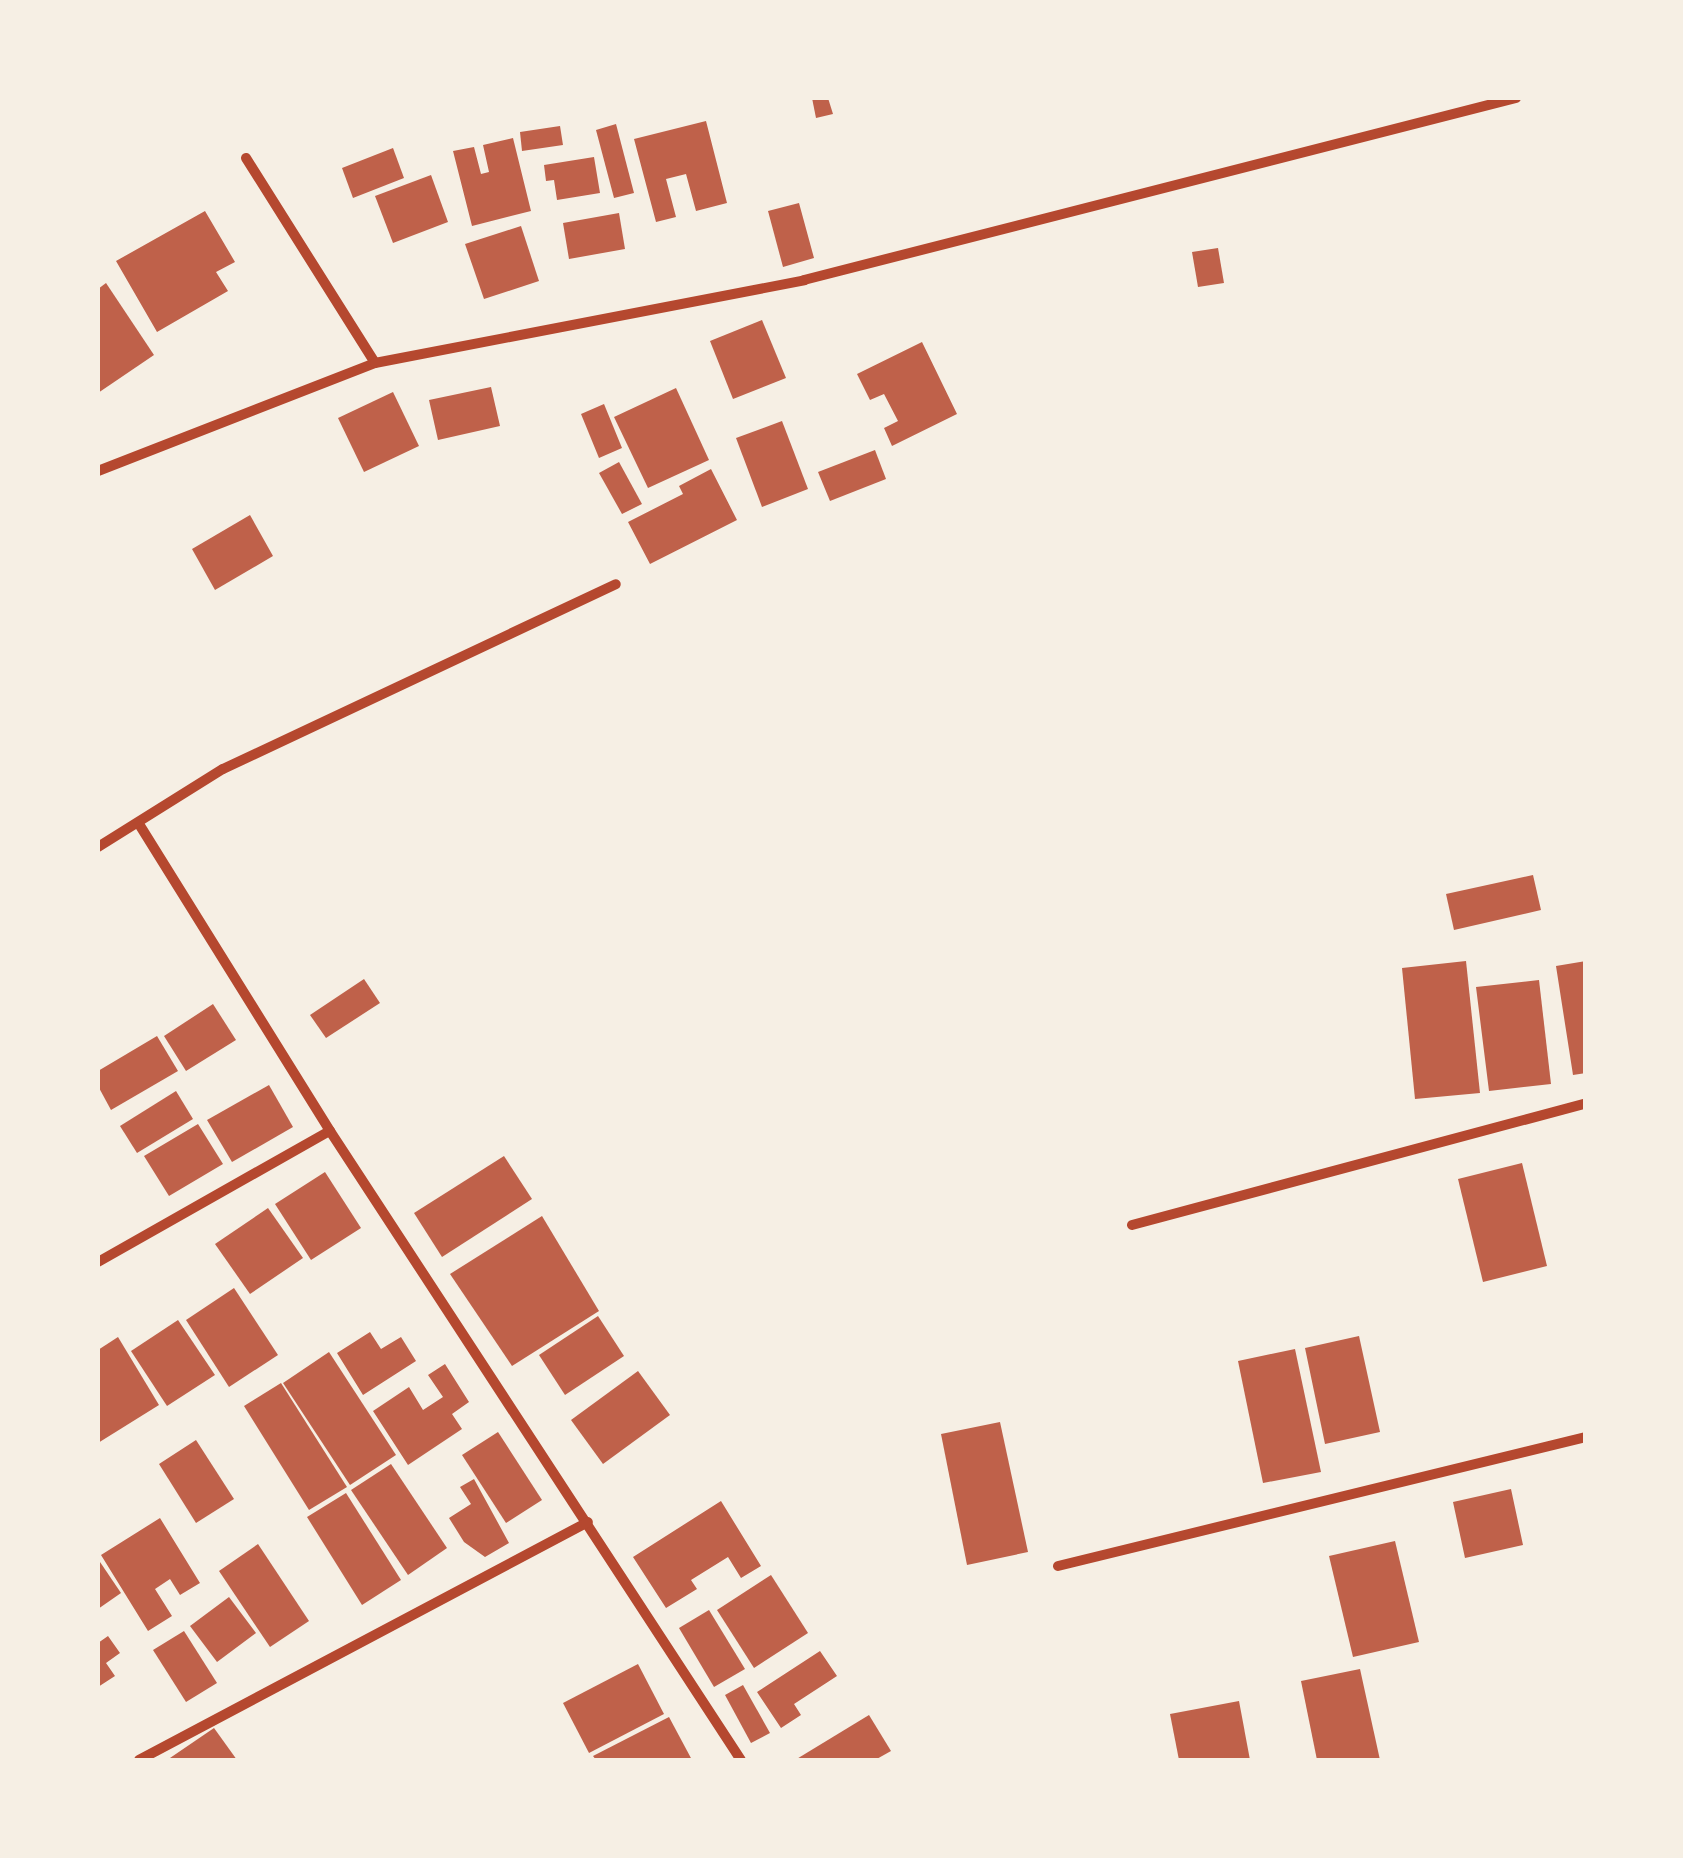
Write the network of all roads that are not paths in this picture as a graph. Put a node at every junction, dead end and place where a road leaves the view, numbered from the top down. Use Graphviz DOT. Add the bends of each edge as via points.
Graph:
graph roads {
  1 [pos="1516,98"];
  2 [pos="246,158"];
  3 [pos="374,363"];
  4 [pos="98,471"];
  5 [pos="616,584"];
  6 [pos="139,824"];
  7 [pos="98,847"];
  8 [pos="1586,1103"];
  9 [pos="330,1130"];
  10 [pos="1132,1225"];
  11 [pos="98,1262"];
  12 [pos="1586,1437"];
  13 [pos="588,1522"];
  14 [pos="1058,1566"];
  15 [pos="139,1760"];
  16 [pos="741,1760"];
  1 -- 3 [label="street" via="804,280"];
  2 -- 3 [label="street"];
  3 -- 4 [label="street"];
  5 -- 6 [label="street" via="223,769"];
  6 -- 7 [label="street"];
  6 -- 9 [label="street"];
  8 -- 10 [label="street"];
  9 -- 11 [label="street"];
  9 -- 13 [label="street"];
  12 -- 14 [label="street"];
  13 -- 15 [label="street"];
  13 -- 16 [label="street"];
}
